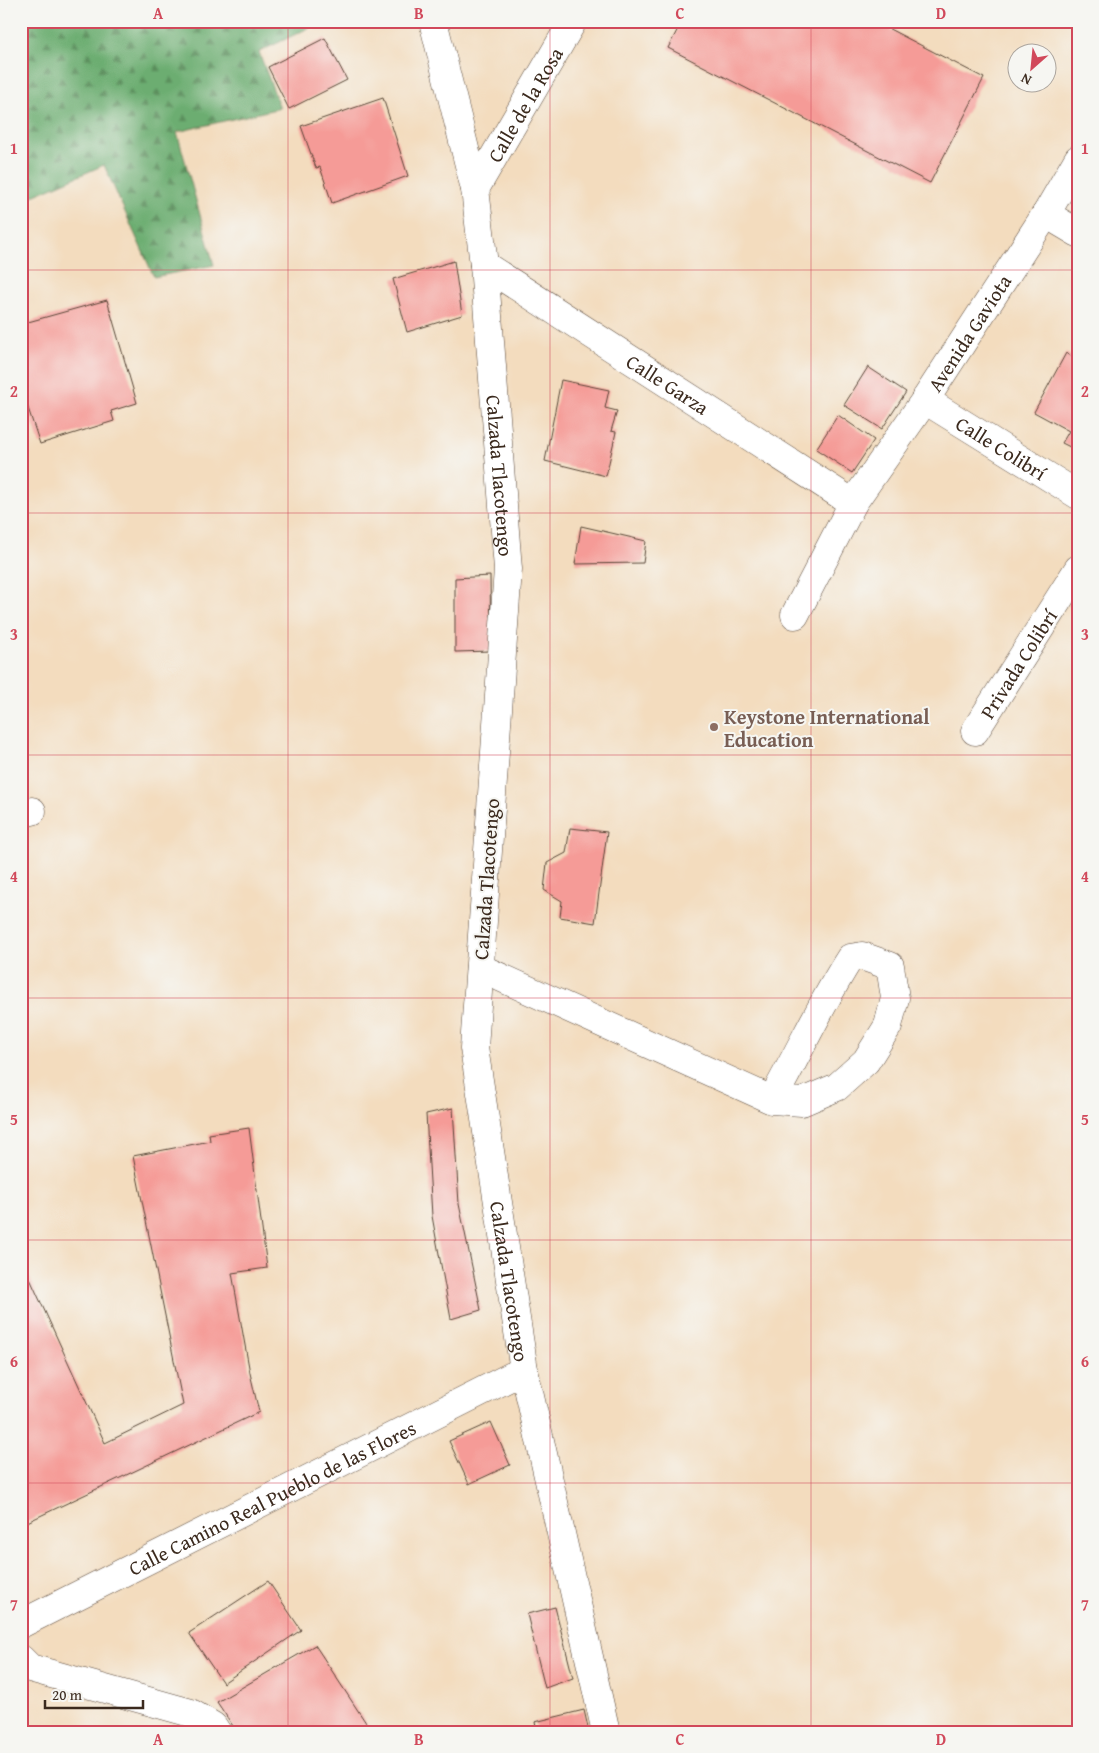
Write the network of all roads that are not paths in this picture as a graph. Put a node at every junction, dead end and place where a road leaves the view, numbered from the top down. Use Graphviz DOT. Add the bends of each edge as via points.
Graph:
graph roads {
  1 [pos="433,21"];
  2 [pos="573,21"];
  3 [pos="1078,159"];
  4 [pos="475,188"];
  5 [pos="1046,214"];
  6 [pos="1078,234"];
  7 [pos="484,264"];
  8 [pos="925,400"];
  9 [pos="1078,495"];
  10 [pos="853,502"];
  11 [pos="1078,569"];
  12 [pos="795,615"];
  13 [pos="975,731"];
  14 [pos="480,968"];
  15 [pos="772,1100"];
  16 [pos="524,1370"];
  17 [pos="21,1624"];
  18 [pos="21,1659"];
  19 [pos="217,1732"];
  20 [pos="606,1732"];
  1 -- 4 [label="street, Calzada Tlacotengo"];
  2 -- 4 [label="street, Calle de la Rosa"];
  3 -- 5 [label="street, Avenida Gaviota"];
  4 -- 7 [label="street, Calzada Tlacotengo"];
  5 -- 6 [label="street"];
  5 -- 8 [label="street, Avenida Gaviota"];
  7 -- 10 [label="street, Calle Garza"];
  7 -- 14 [label="street, Calzada Tlacotengo" via="508,569"];
  8 -- 9 [label="street, Calle Colibrí"];
  8 -- 10 [label="street, Avenida Gaviota"];
  10 -- 12 [label="street, Avenida Gaviota"];
  11 -- 13 [label="street, Privada Colibrí"];
  14 -- 15 [label="street"];
  14 -- 16 [label="street, Calzada Tlacotengo" via="474,1048"];
  15 -- 15 [label="street" via="802,1102 837,1086 866,1060 888,1026 895,998 890,966 862,956 850,958"];
  16 -- 17 [label="street, Calle Camino Real Pueblo de las Flores"];
  16 -- 20 [label="street, Calzada Tlacotengo"];
  18 -- 19 [label="street" via="30,1668 191,1713"];
}
